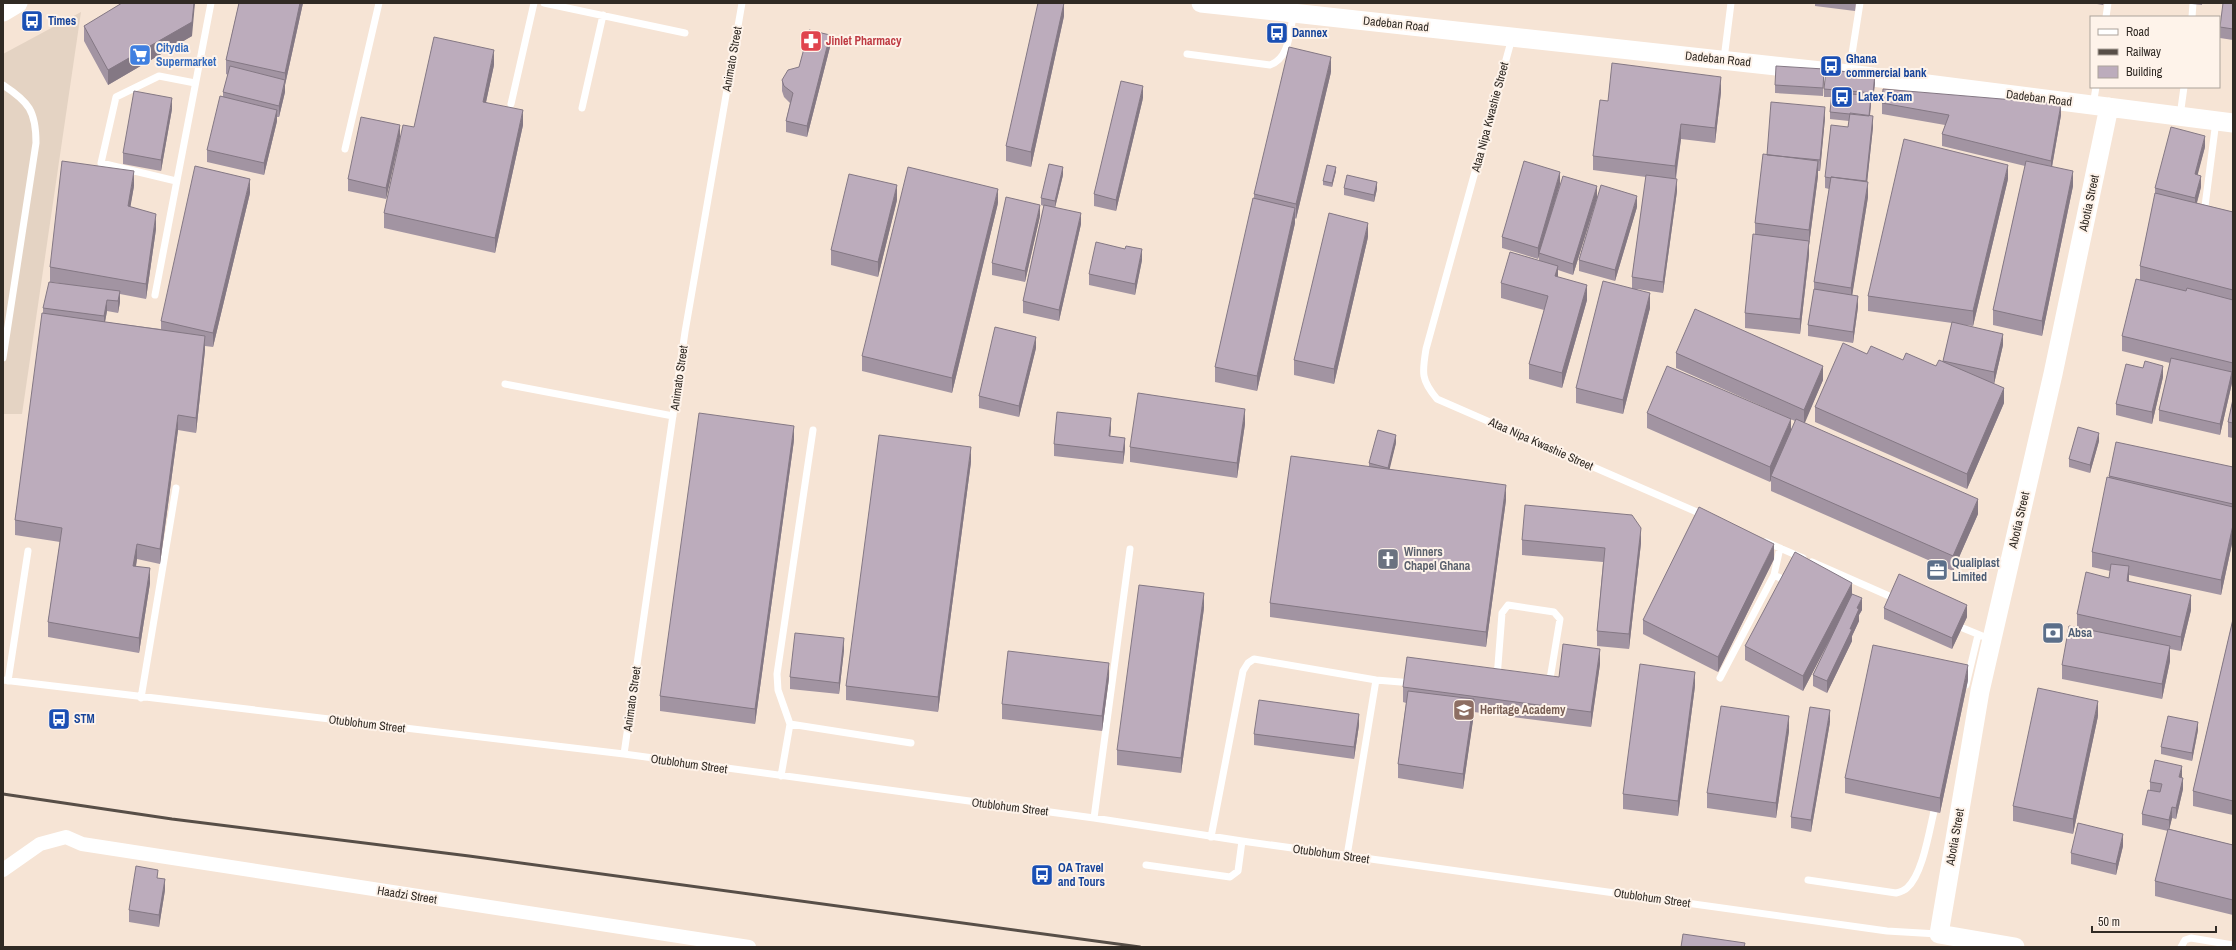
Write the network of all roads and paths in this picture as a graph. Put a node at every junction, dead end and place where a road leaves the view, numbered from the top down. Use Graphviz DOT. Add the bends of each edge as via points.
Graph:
graph roads {
  1 [pos="18,3"];
  2 [pos="211,3"];
  3 [pos="379,3"];
  4 [pos="534,3"];
  5 [pos="544,3"];
  6 [pos="742,3"];
  7 [pos="1201,3"];
  8 [pos="1731,3"];
  9 [pos="1860,3"];
  10 [pos="2108,3"];
  11 [pos="2194,3"];
  12 [pos="1238,5"];
  13 [pos="3,12"];
  14 [pos="1294,13"];
  15 [pos="603,15"];
  16 [pos="2106,16"];
  17 [pos="2192,16"];
  18 [pos="685,33"];
  19 [pos="1512,36"];
  20 [pos="1187,54"];
  21 [pos="1724,60"];
  22 [pos="1849,74"];
  23 [pos="195,83"];
  24 [pos="3,85"];
  25 [pos="2184,88"];
  26 [pos="2100,100"];
  27 [pos="511,104"];
  28 [pos="582,108"];
  29 [pos="2180,116"];
  30 [pos="2225,122"];
  31 [pos="344,149"];
  32 [pos="176,181"];
  33 [pos="2203,223"];
  34 [pos="155,295"];
  35 [pos="3,358"];
  36 [pos="505,384"];
  37 [pos="673,416"];
  38 [pos="813,430"];
  39 [pos="176,488"];
  40 [pos="1714,519"];
  41 [pos="1758,538"];
  42 [pos="1780,548"];
  43 [pos="1130,549"];
  44 [pos="28,551"];
  45 [pos="1774,575"];
  46 [pos="1793,584"];
  47 [pos="1901,601"];
  48 [pos="1943,619"];
  49 [pos="1985,637"];
  50 [pos="1720,678"];
  51 [pos="1376,680"];
  52 [pos="5,681"];
  53 [pos="1424,684"];
  54 [pos="1496,690"];
  55 [pos="1548,690"];
  56 [pos="1963,696"];
  57 [pos="141,698"];
  58 [pos="790,724"];
  59 [pos="910,743"];
  60 [pos="624,754"];
  61 [pos="781,776"];
  62 [pos="1937,796"];
  63 [pos="1094,818"];
  64 [pos="1211,837"];
  65 [pos="1242,841"];
  66 [pos="1348,856"];
  67 [pos="1146,865"];
  68 [pos="3,870"];
  69 [pos="1808,880"];
  70 [pos="1938,934"];
  71 [pos="2233,945"];
  72 [pos="749,947"];
  73 [pos="2015,947"];
  74 [pos="2181,947"];
  1 -- 13 [label="street"];
  2 -- 23 [label="lane"];
  3 -- 31 [label="lane"];
  4 -- 27 [label="lane"];
  5 -- 15 [label="lane"];
  6 -- 37 [label="lane, Animato Street" via="685,332"];
  7 -- 12 [label="street, Dadeban Road"];
  8 -- 21 [label="lane"];
  9 -- 22 [label="lane"];
  10 -- 16 [label="lane"];
  11 -- 17 [label="lane"];
  12 -- 14 [label="street, Dadeban Road"];
  14 -- 19 [label="street, Dadeban Road"];
  14 -- 20 [label="lane" via="1284,55 1278,62 1270,65"];
  15 -- 18 [label="lane"];
  15 -- 28 [label="lane"];
  19 -- 21 [label="street, Dadeban Road"];
  19 -- 40 [label="lane, Ataa Nipa Kwashie Street" via="1426,350 1423,369 1426,386 1437,399"];
  21 -- 22 [label="street, Dadeban Road"];
  22 -- 26 [label="street, Dadeban Road"];
  23 -- 32 [label="lane"];
  23 -- 32 [label="lane" via="159,76 116,97 101,163"];
  24 -- 35 [label="lane" via="21,97 33,112 36,125 36,143"];
  25 -- 29 [label="lane"];
  26 -- 29 [label="street, Dadeban Road"];
  26 -- 49 [label="street, Abotia Street" via="2053,374"];
  29 -- 30 [label="street, Dadeban Road"];
  30 -- 33 [label="lane"];
  32 -- 34 [label="lane"];
  36 -- 37 [label="lane"];
  37 -- 60 [label="lane, Animato Street"];
  38 -- 58 [label="lane" via="777,674 778,690"];
  39 -- 57 [label="lane"];
  41 -- 42 [label="lane"];
  42 -- 45 [label="lane"];
  42 -- 47 [label="lane" via="1843,579"];
  43 -- 63 [label="lane"];
  44 -- 52 [label="lane"];
  45 -- 46 [label="lane"];
  45 -- 50 [label="lane"];
  48 -- 49 [label="lane"];
  49 -- 56 [label="lane"];
  49 -- 70 [label="street, Abotia Street" via="1980,691"];
  51 -- 53 [label="lane"];
  51 -- 64 [label="lane" via="1254,659 1248,663 1243,671"];
  51 -- 66 [label="lane"];
  52 -- 57 [label="lane, Otublohum Street"];
  54 -- 55 [label="lane" via="1502,613 1508,606 1554,612 1560,619"];
  57 -- 60 [label="lane, Otublohum Street"];
  58 -- 59 [label="lane"];
  58 -- 61 [label="lane"];
  60 -- 61 [label="lane, Otublohum Street"];
  61 -- 63 [label="lane, Otublohum Street"];
  62 -- 69 [label="lane" via="1920,865 1907,889 1896,893"];
  63 -- 64 [label="lane, Otublohum Street"];
  64 -- 65 [label="lane, Otublohum Street"];
  65 -- 66 [label="lane, Otublohum Street"];
  65 -- 67 [label="lane" via="1238,871 1230,877"];
  66 -- 70 [label="lane, Otublohum Street" via="1887,931"];
  68 -- 72 [label="street, Haadzi Street" via="40,844 66,837 97,847"];
  70 -- 73 [label="street, Otublohum Street"];
  71 -- 74 [label="lane" via="2191,938 2185,940"];
}
